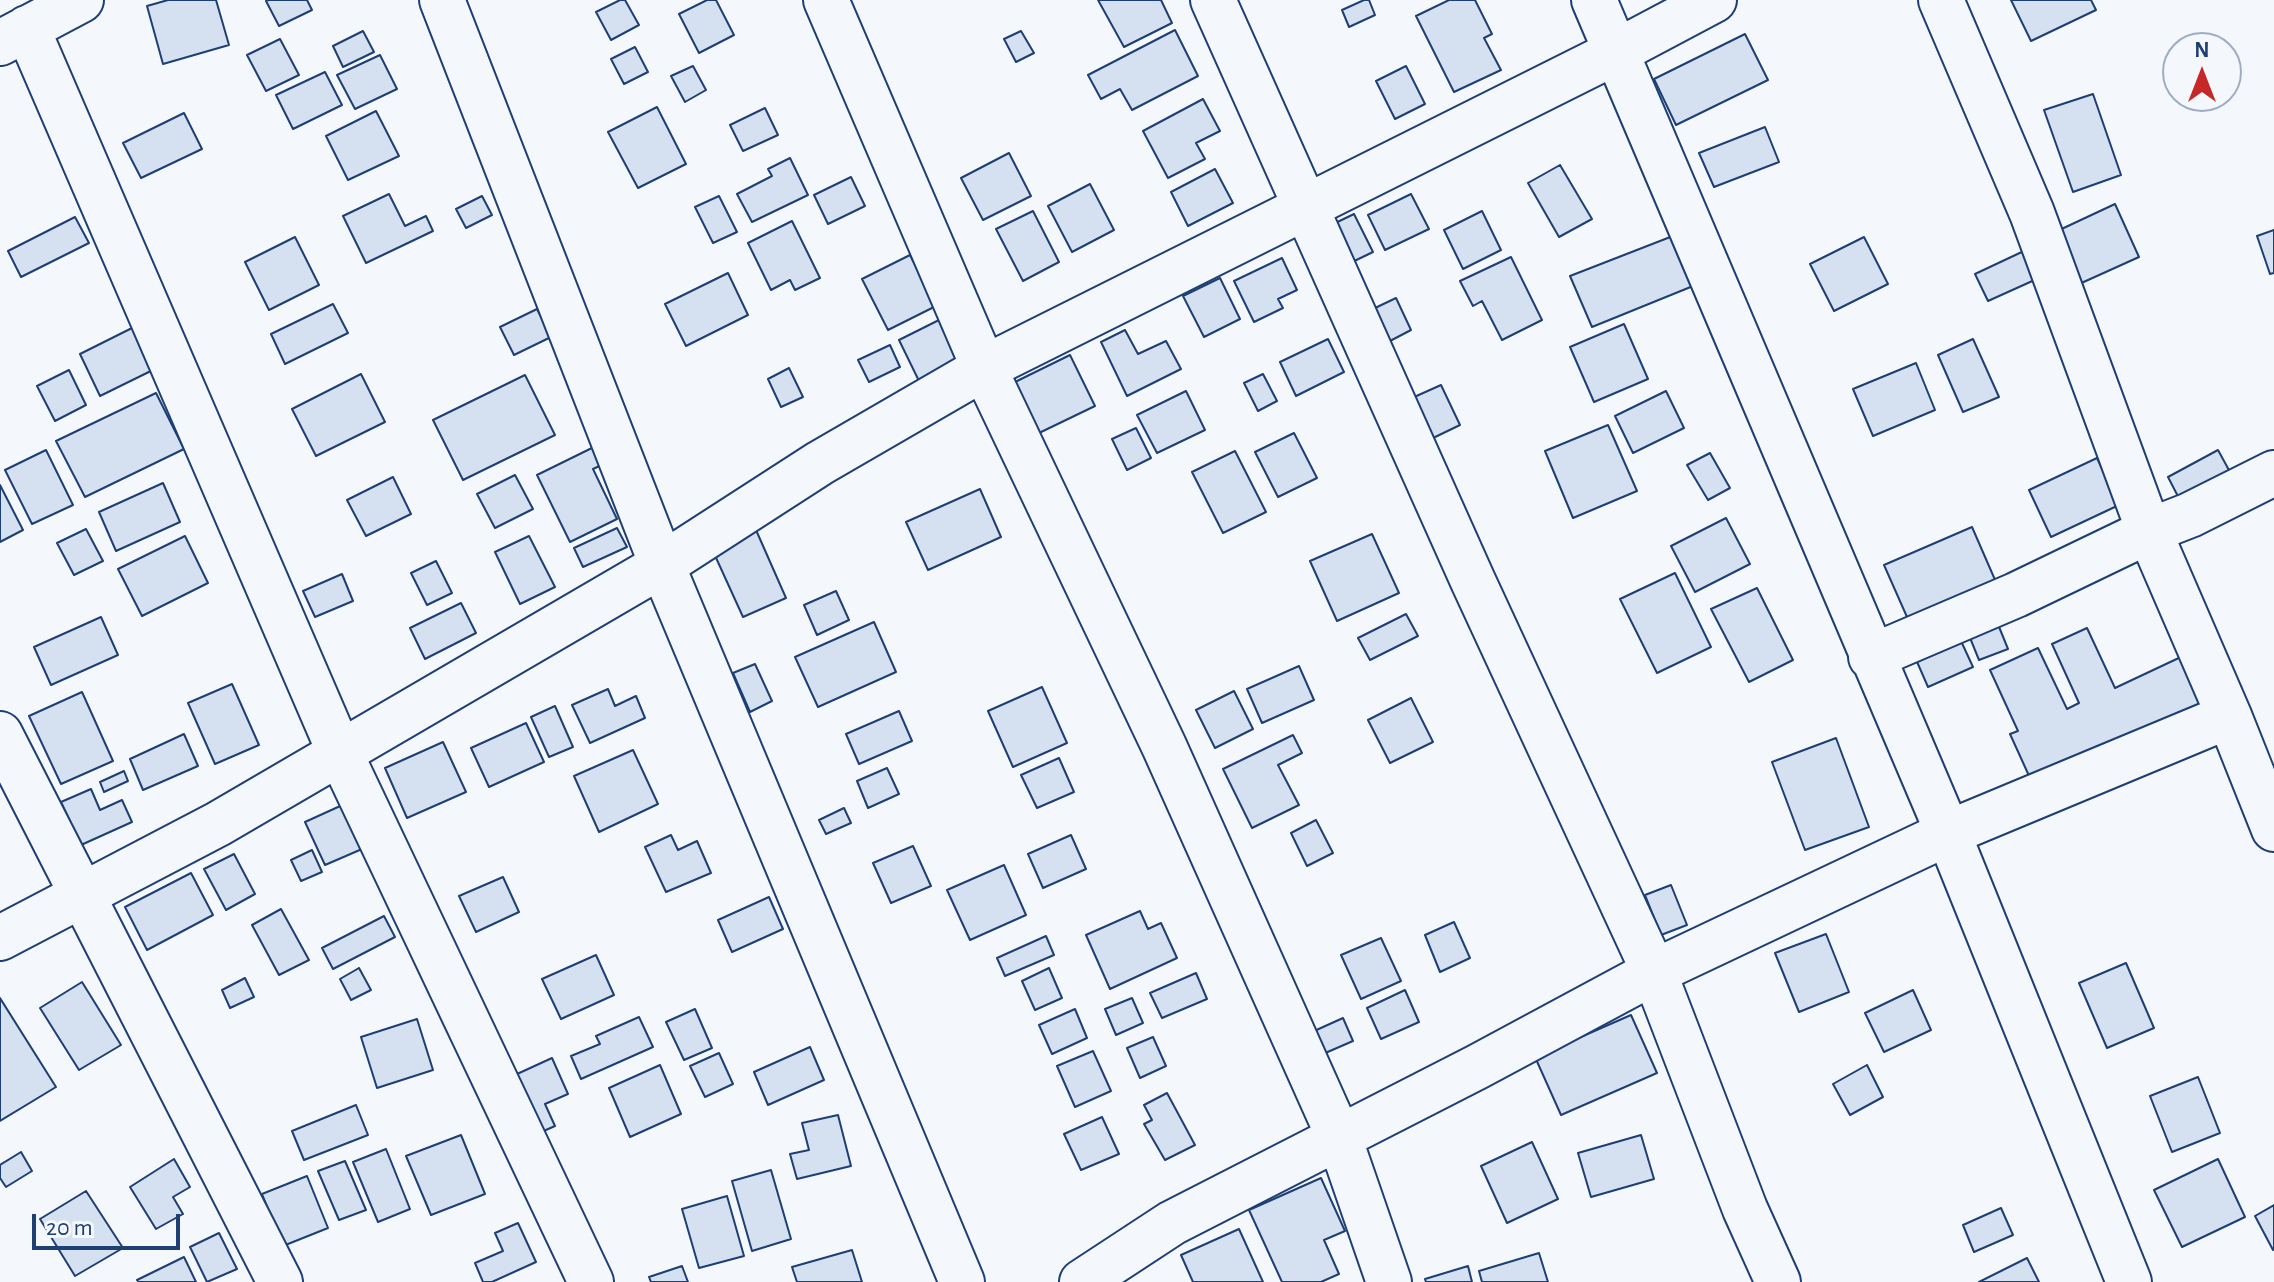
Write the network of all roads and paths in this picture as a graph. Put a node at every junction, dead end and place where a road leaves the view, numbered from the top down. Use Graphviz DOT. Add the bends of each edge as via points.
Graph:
graph roads {
  1 [pos="442,0"];
  2 [pos="826,0"];
  3 [pos="1213,0"];
  4 [pos="1594,0"];
  5 [pos="1714,0"];
  6 [pos="1941,0"];
  7 [pos="46,16"];
  8 [pos="1616,52"];
  9 [pos="1307,207"];
  10 [pos="984,368"];
  11 [pos="2274,473"];
  12 [pos="2149,531"];
  13 [pos="662,565"];
  14 [pos="1871,657"];
  15 [pos="2229,716"];
  16 [pos="0,734"];
  17 [pos="340,753"];
  18 [pos="2274,829"];
  19 [pos="1948,833"];
  20 [pos="82,895"];
  21 [pos="0,938"];
  22 [pos="1654,972"];
  23 [pos="1339,1137"];
  24 [pos="280,1282"];
  25 [pos="591,1282"];
  26 [pos="962,1282"];
  27 [pos="1082,1282"];
  28 [pos="1389,1282"];
  29 [pos="1778,1282"];
  30 [pos="2129,1282"];
  1 -- 13 [label="street"];
  2 -- 10 [label="street"];
  3 -- 9 [label="street"];
  4 -- 8 [label="street"];
  5 -- 8 [label="street"];
  6 -- 12 [label="street" via="2032,213"];
  7 -- 17 [label="street"];
  8 -- 9 [label="street"];
  8 -- 14 [label="street"];
  9 -- 10 [label="street"];
  9 -- 22 [label="street"];
  10 -- 13 [label="street" via="820,463"];
  10 -- 23 [label="street" via="1164,746"];
  11 -- 12 [label="street"];
  12 -- 14 [label="street"];
  12 -- 15 [label="street"];
  13 -- 17 [label="street"];
  13 -- 26 [label="street"];
  14 -- 19 [label="street"];
  15 -- 18 [label="street"];
  15 -- 19 [label="street"];
  16 -- 20 [label="street"];
  17 -- 20 [label="street"];
  17 -- 25 [label="street"];
  19 -- 22 [label="street"];
  19 -- 30 [label="street"];
  20 -- 21 [label="street"];
  20 -- 24 [label="street"];
  22 -- 23 [label="street"];
  22 -- 29 [label="street"];
  23 -- 27 [label="street" via="1172,1223"];
  23 -- 28 [label="street"];
}
